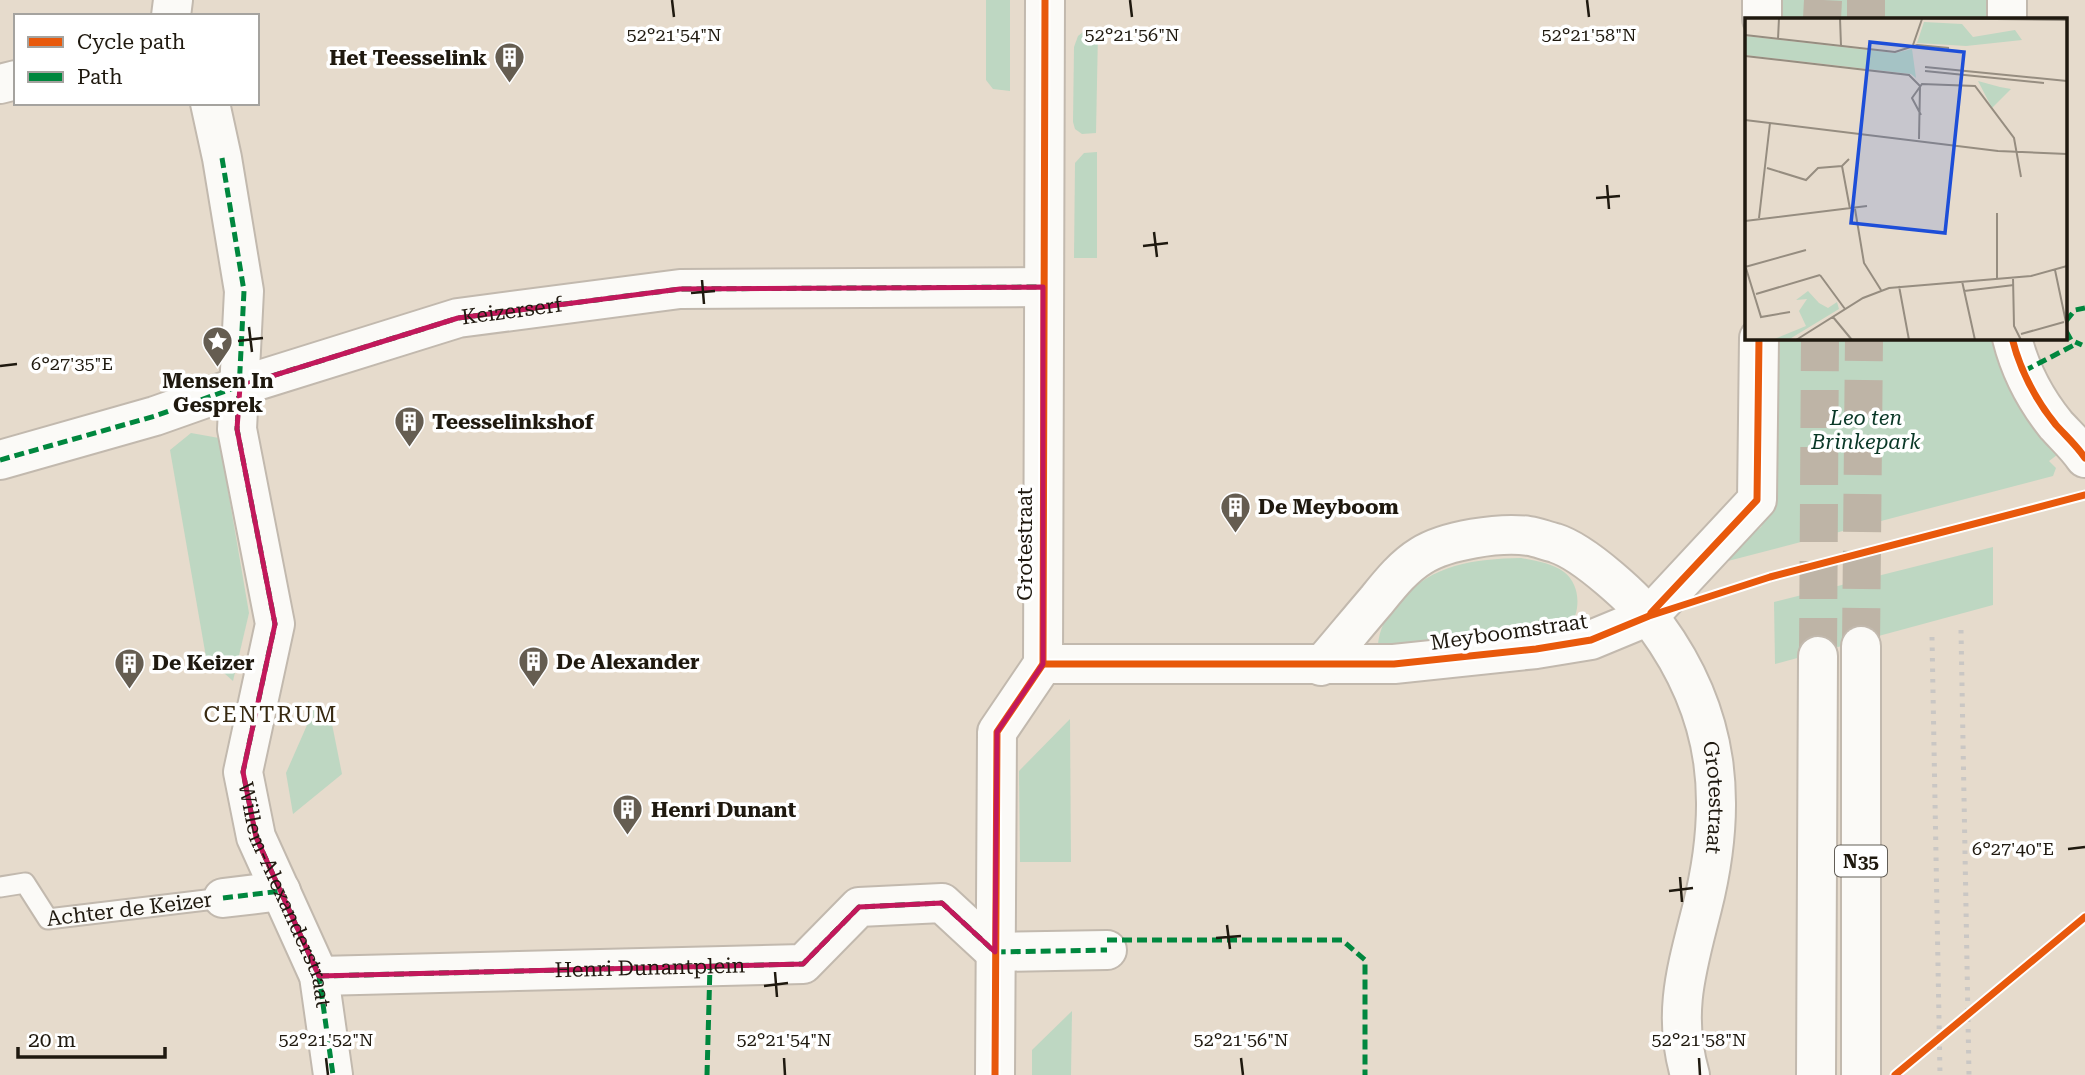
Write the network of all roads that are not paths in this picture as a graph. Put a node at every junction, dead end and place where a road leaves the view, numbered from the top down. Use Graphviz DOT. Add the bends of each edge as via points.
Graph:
graph roads {
  1 [pos="1045,0"];
  2 [pos="1762,0"];
  3 [pos="2007,0"];
  4 [pos="1762,18"];
  5 [pos="2007,18"];
  6 [pos="210,105"];
  7 [pos="1043,286"];
  8 [pos="1759,340"];
  9 [pos="2013,340"];
  10 [pos="240,386"];
  11 [pos="2085,458"];
  12 [pos="0,460"];
  13 [pos="1649,616"];
  14 [pos="1861,646"];
  15 [pos="1818,656"];
  16 [pos="1043,664"];
  17 [pos="1321,666"];
  18 [pos="0,887"];
  19 [pos="281,891"];
  20 [pos="223,898"];
  21 [pos="1107,950"];
  22 [pos="995,952"];
  23 [pos="319,976"];
  24 [pos="333,1075"];
  25 [pos="995,1075"];
  26 [pos="1690,1075"];
  27 [pos="1816,1075"];
  28 [pos="1861,1075"];
  1 -- 7 [label="street, Grotestraat"];
  2 -- 4 [label="street"];
  3 -- 5 [label="street"];
  6 -- 10 [label="street, Willem-Alexanderstraat" via="244,291"];
  7 -- 10 [label="street, Keizerserf" via="680,289 458,318"];
  7 -- 16 [label="street, Grotestraat"];
  8 -- 13 [label="street" via="1757,500"];
  9 -- 11 [label="street" via="2033,392"];
  10 -- 12 [label="street, Keizerserf" via="155,416"];
  10 -- 19 [label="street, Willem-Alexanderstraat" via="237,429 275,624 243,772 256,837"];
  13 -- 17 [label="street, Meyboomstraat" via="1591,640 1536,649 1394,664"];
  13 -- 17 [label="street" via="1626,592 1560,545 1528,536 1494,537 1444,545 1420,556 1397,575"];
  13 -- 26 [label="street, Grotestraat" via="1668,642 1702,710 1717,791 1716,826 1702,906 1682,984 1681,1021"];
  14 -- 28 [label="street, N35"];
  15 -- 27 [label="street, N35"];
  16 -- 17 [label="street, Meyboomstraat"];
  16 -- 22 [label="street" via="997,732"];
  18 -- 20 [label="lane, Achter de Keizer" via="25,883 48,919"];
  19 -- 20 [label="street, Achter de Keizer"];
  19 -- 23 [label="street, Willem-Alexanderstraat"];
  21 -- 22 [label="street"];
  22 -- 23 [label="street, Henri Dunantplein" via="942,903 859,907 803,964"];
  22 -- 25 [label="street"];
  23 -- 24 [label="street, Willem-Alexanderstraat"];
}
